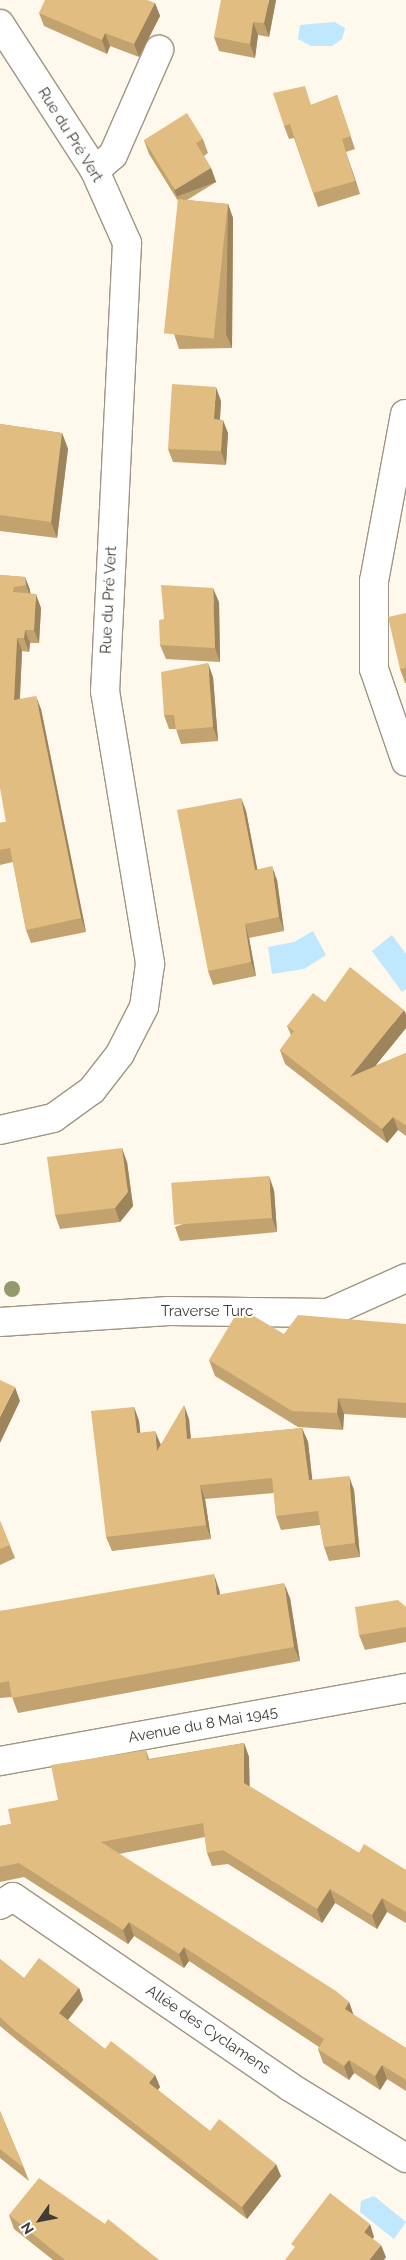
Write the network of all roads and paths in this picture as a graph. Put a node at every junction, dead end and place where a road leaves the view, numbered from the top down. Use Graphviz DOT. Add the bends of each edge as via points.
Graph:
graph roads {
  1 [pos="0,24"];
  2 [pos="159,50"];
  3 [pos="95,171"];
  4 [pos="404,414"];
  5 [pos="406,762"];
  6 [pos="0,1130"];
  7 [pos="406,1278"];
  8 [pos="0,1322"];
  9 [pos="406,1688"];
  10 [pos="1,1760"];
  11 [pos="6,1901"];
  12 [pos="406,2158"];
  1 -- 3 [label="street, Rue du Pré Vert"];
  2 -- 3 [label="street" via="113,155"];
  3 -- 6 [label="street, Rue du Pré Vert" via="127,243 105,691 150,964 144,1006 120,1054 92,1090 53,1118"];
  4 -- 5 [label="street" via="374,581 374,669"];
  7 -- 8 [label="street, Traverse Turc" via="328,1313 169,1311"];
  9 -- 10 [label="street, Avenue du 8 Mai 1945"];
  11 -- 12 [label="street, Allée des Cyclamens"];
}
